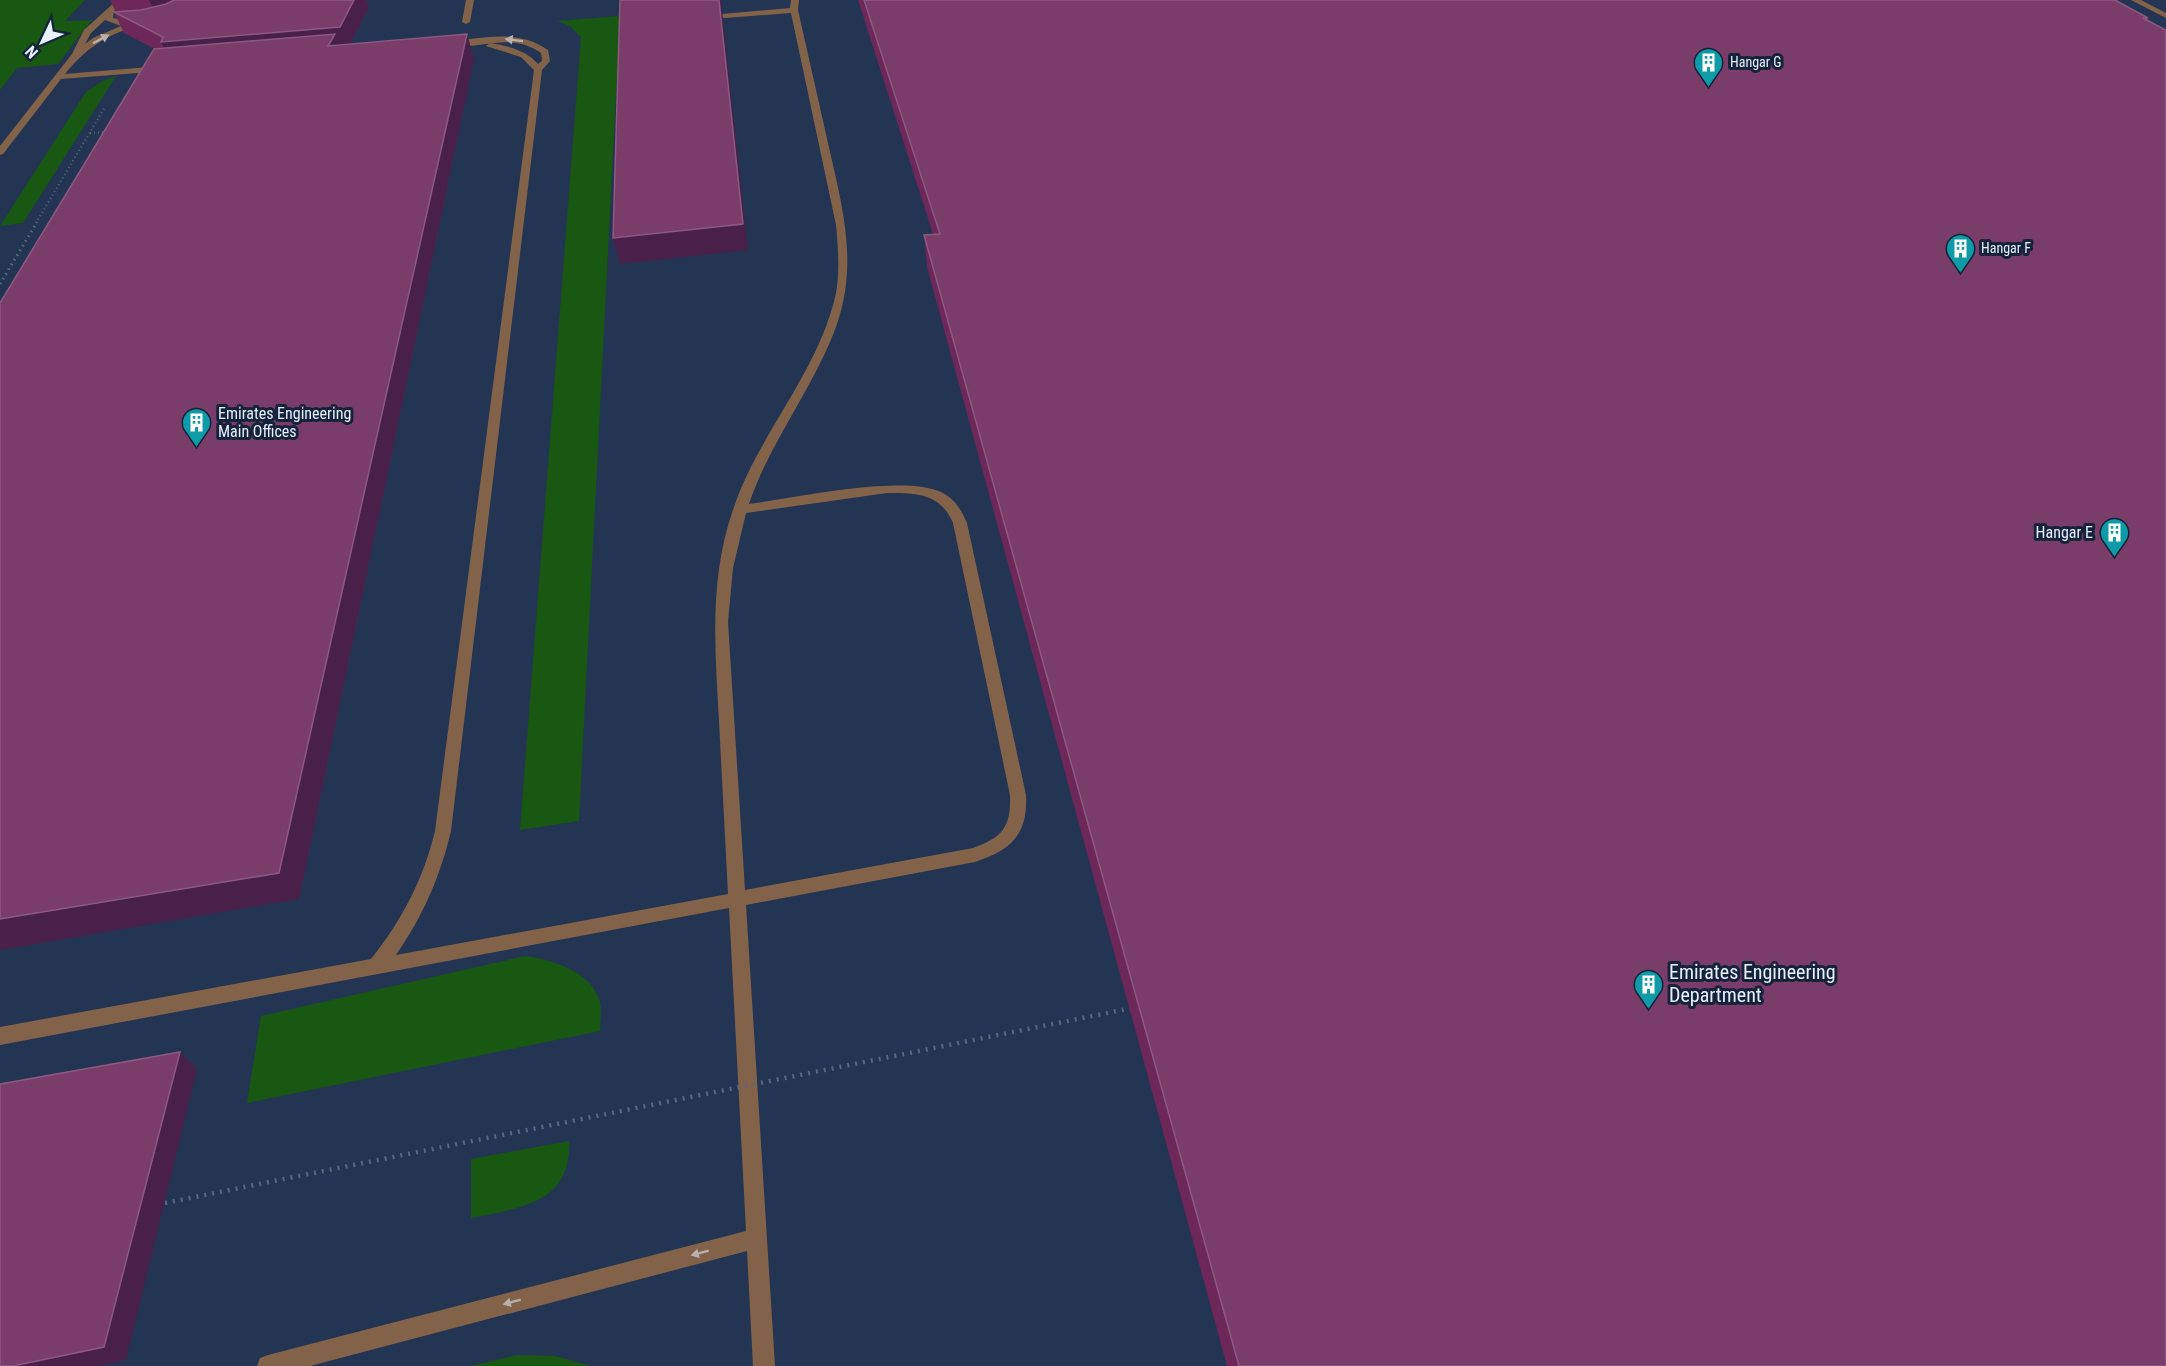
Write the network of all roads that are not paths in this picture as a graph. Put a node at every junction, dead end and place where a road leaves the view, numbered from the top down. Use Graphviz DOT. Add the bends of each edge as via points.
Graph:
graph roads {
  1 [pos="122,0"];
  2 [pos="470,0"];
  3 [pos="2135,0"];
  4 [pos="795,5"];
  5 [pos="112,8"];
  6 [pos="2166,15"];
  7 [pos="711,17"];
  8 [pos="466,22"];
  9 [pos="145,25"];
  10 [pos="130,26"];
  11 [pos="458,44"];
  12 [pos="436,45"];
  13 [pos="74,57"];
  14 [pos="172,68"];
  15 [pos="538,70"];
  16 [pos="58,77"];
  17 [pos="0,152"];
  18 [pos="739,510"];
  19 [pos="736,901"];
  20 [pos="375,968"];
  21 [pos="0,1036"];
  22 [pos="757,1238"];
  23 [pos="268,1366"];
  24 [pos="764,1366"];
  1 -- 5 [label="lane"];
  2 -- 8 [label="lane"];
  3 -- 6 [label="lane"];
  4 -- 7 [label="lane"];
  4 -- 18 [label="lane" via="841,225 841,293 825,339"];
  5 -- 10 [label="lane" via="110,19"];
  5 -- 13 [label="lane" via="87,32"];
  9 -- 10 [label="lane"];
  13 -- 10 [label="lane, one-way" via="96,40"];
  11 -- 12 [label="lane"];
  11 -- 15 [label="lane" via="512,50 534,62"];
  15 -- 11 [label="lane, one-way" via="546,61 545,52 537,45 503,38"];
  13 -- 16 [label="lane"];
  14 -- 16 [label="lane"];
  15 -- 20 [label="lane" via="443,831 436,865 422,900"];
  16 -- 17 [label="lane"];
  18 -- 19 [label="lane" via="724,570 721,622"];
  18 -- 19 [label="lane" via="887,489 914,489 936,495 953,507 960,523 1020,814 1012,832 997,847 975,855"];
  19 -- 20 [label="lane"];
  19 -- 22 [label="lane"];
  20 -- 21 [label="lane"];
  22 -- 23 [label="lane, one-way"];
  22 -- 24 [label="lane"];
}
